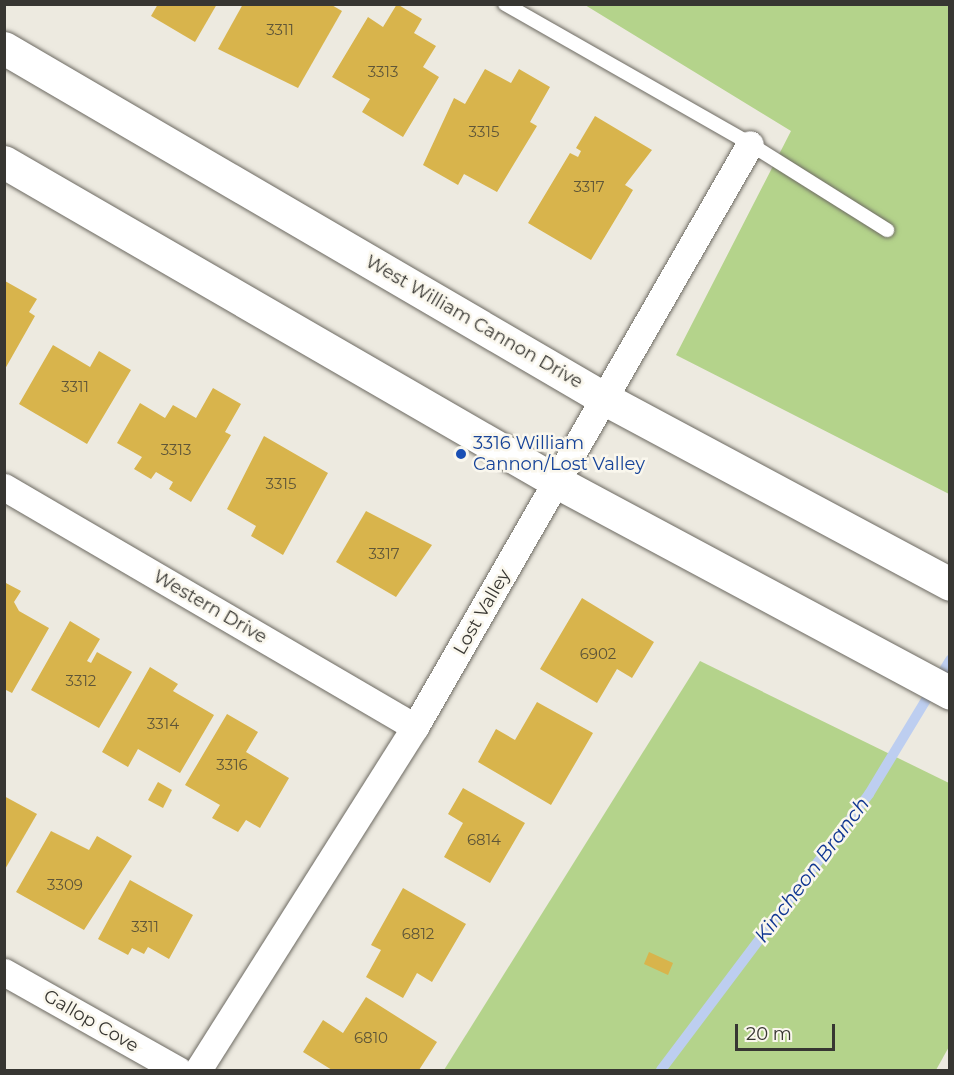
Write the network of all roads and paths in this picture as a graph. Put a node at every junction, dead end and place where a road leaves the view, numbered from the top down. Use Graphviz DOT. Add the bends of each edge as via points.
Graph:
graph roads {
  1 [pos="505,4"];
  2 [pos="4,48"];
  3 [pos="750,144"];
  4 [pos="4,162"];
  5 [pos="887,230"];
  6 [pos="605,399"];
  7 [pos="557,482"];
  8 [pos="4,487"];
  9 [pos="939,578"];
  10 [pos="950,693"];
  11 [pos="414,727"];
  12 [pos="4,972"];
  13 [pos="178,1071"];
  14 [pos="198,1071"];
  1 -- 3 [label="lane"];
  2 -- 6 [label="main road, West William Cannon Drive"];
  3 -- 5 [label="lane"];
  3 -- 6 [label="street, Lost Valley"];
  4 -- 7 [label="main road"];
  6 -- 7 [label="street, Lost Valley"];
  6 -- 9 [label="main road, West William Cannon Drive"];
  7 -- 10 [label="main road"];
  7 -- 11 [label="street, Lost Valley"];
  8 -- 11 [label="street, Western Drive"];
  11 -- 14 [label="street, Lost Valley"];
  12 -- 13 [label="street, Gallop Cove"];
}
